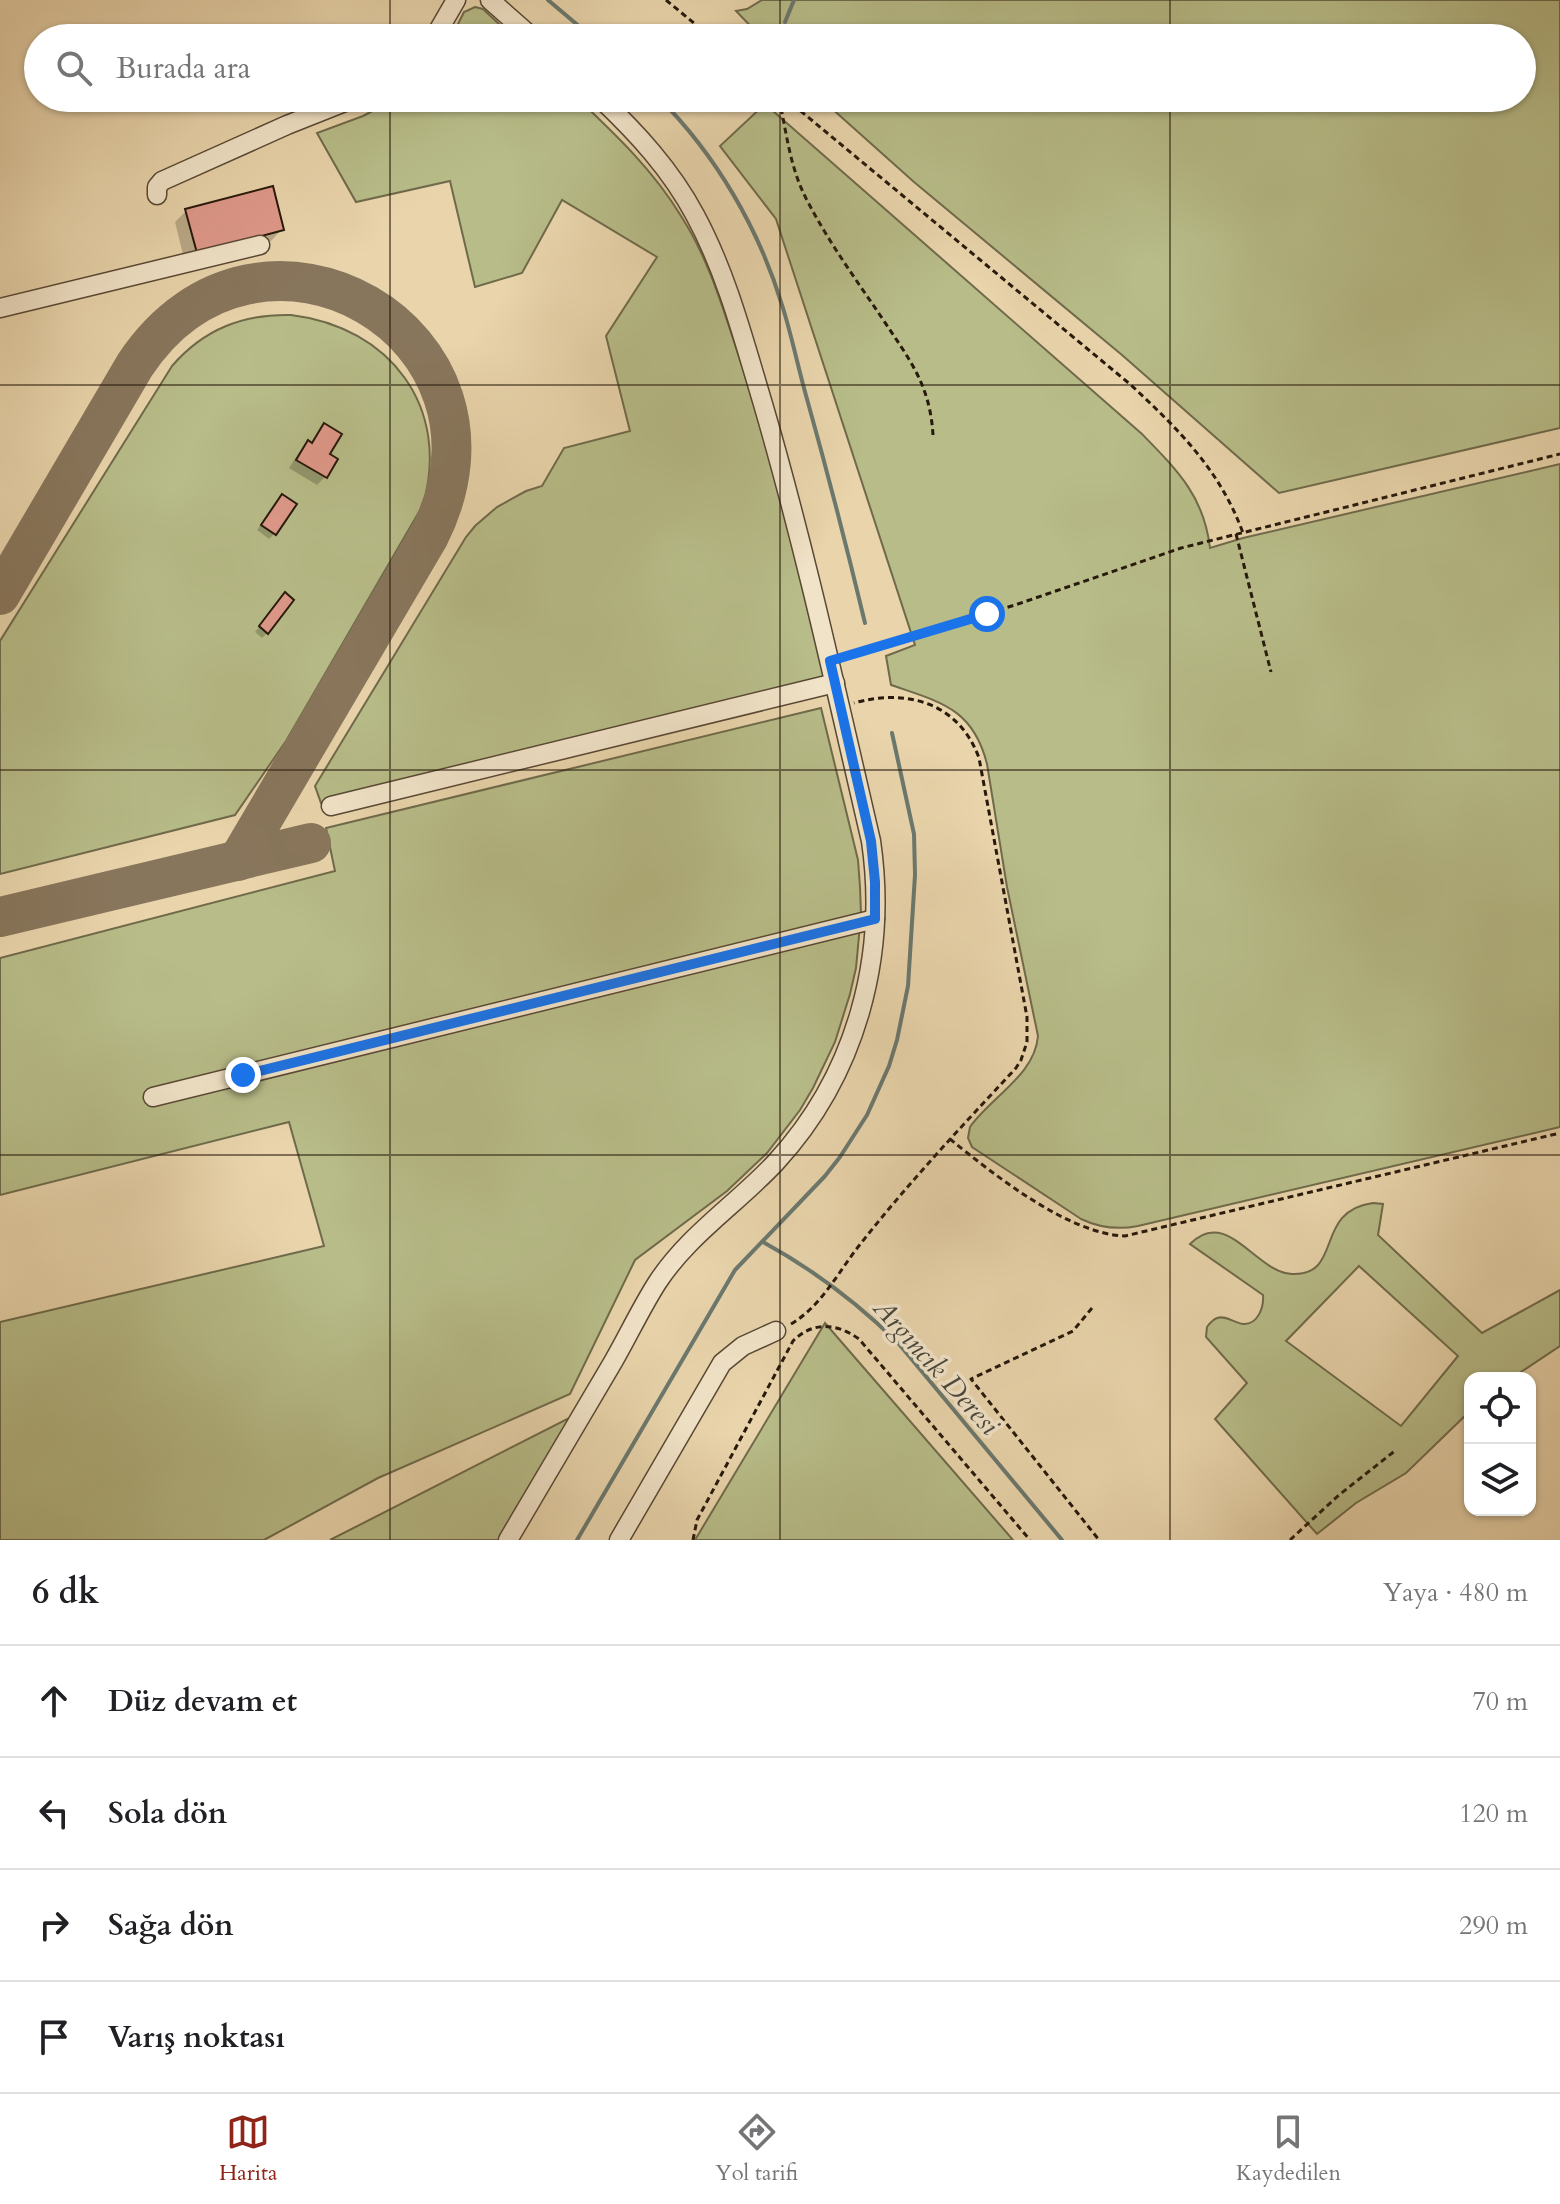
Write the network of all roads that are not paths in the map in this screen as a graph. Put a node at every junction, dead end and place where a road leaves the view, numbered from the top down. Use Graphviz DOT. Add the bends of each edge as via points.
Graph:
graph roads {
  1 [pos="456,0"];
  2 [pos="490,0"];
  3 [pos="442,24"];
  4 [pos="517,24"];
  5 [pos="321,112"];
  6 [pos="614,112"];
  7 [pos="157,195"];
  8 [pos="260,245"];
  9 [pos="0,308"];
  10 [pos="835,683"];
  11 [pos="331,806"];
  12 [pos="875,919"];
  13 [pos="153,1097"];
  14 [pos="776,1331"];
  15 [pos="508,1540"];
  16 [pos="619,1540"];
  1 -- 3 [label="lane"];
  2 -- 4 [label="lane"];
  5 -- 7 [label="lane" via="162,181"];
  6 -- 10 [label="lane" via="670,175 714,255 767,420"];
  8 -- 9 [label="lane"];
  10 -- 11 [label="lane"];
  10 -- 12 [label="lane" via="871,841"];
  12 -- 13 [label="lane"];
  12 -- 15 [label="lane" via="863,1005 824,1098 776,1162 658,1281"];
  14 -- 16 [label="lane" via="722,1363"];
}
